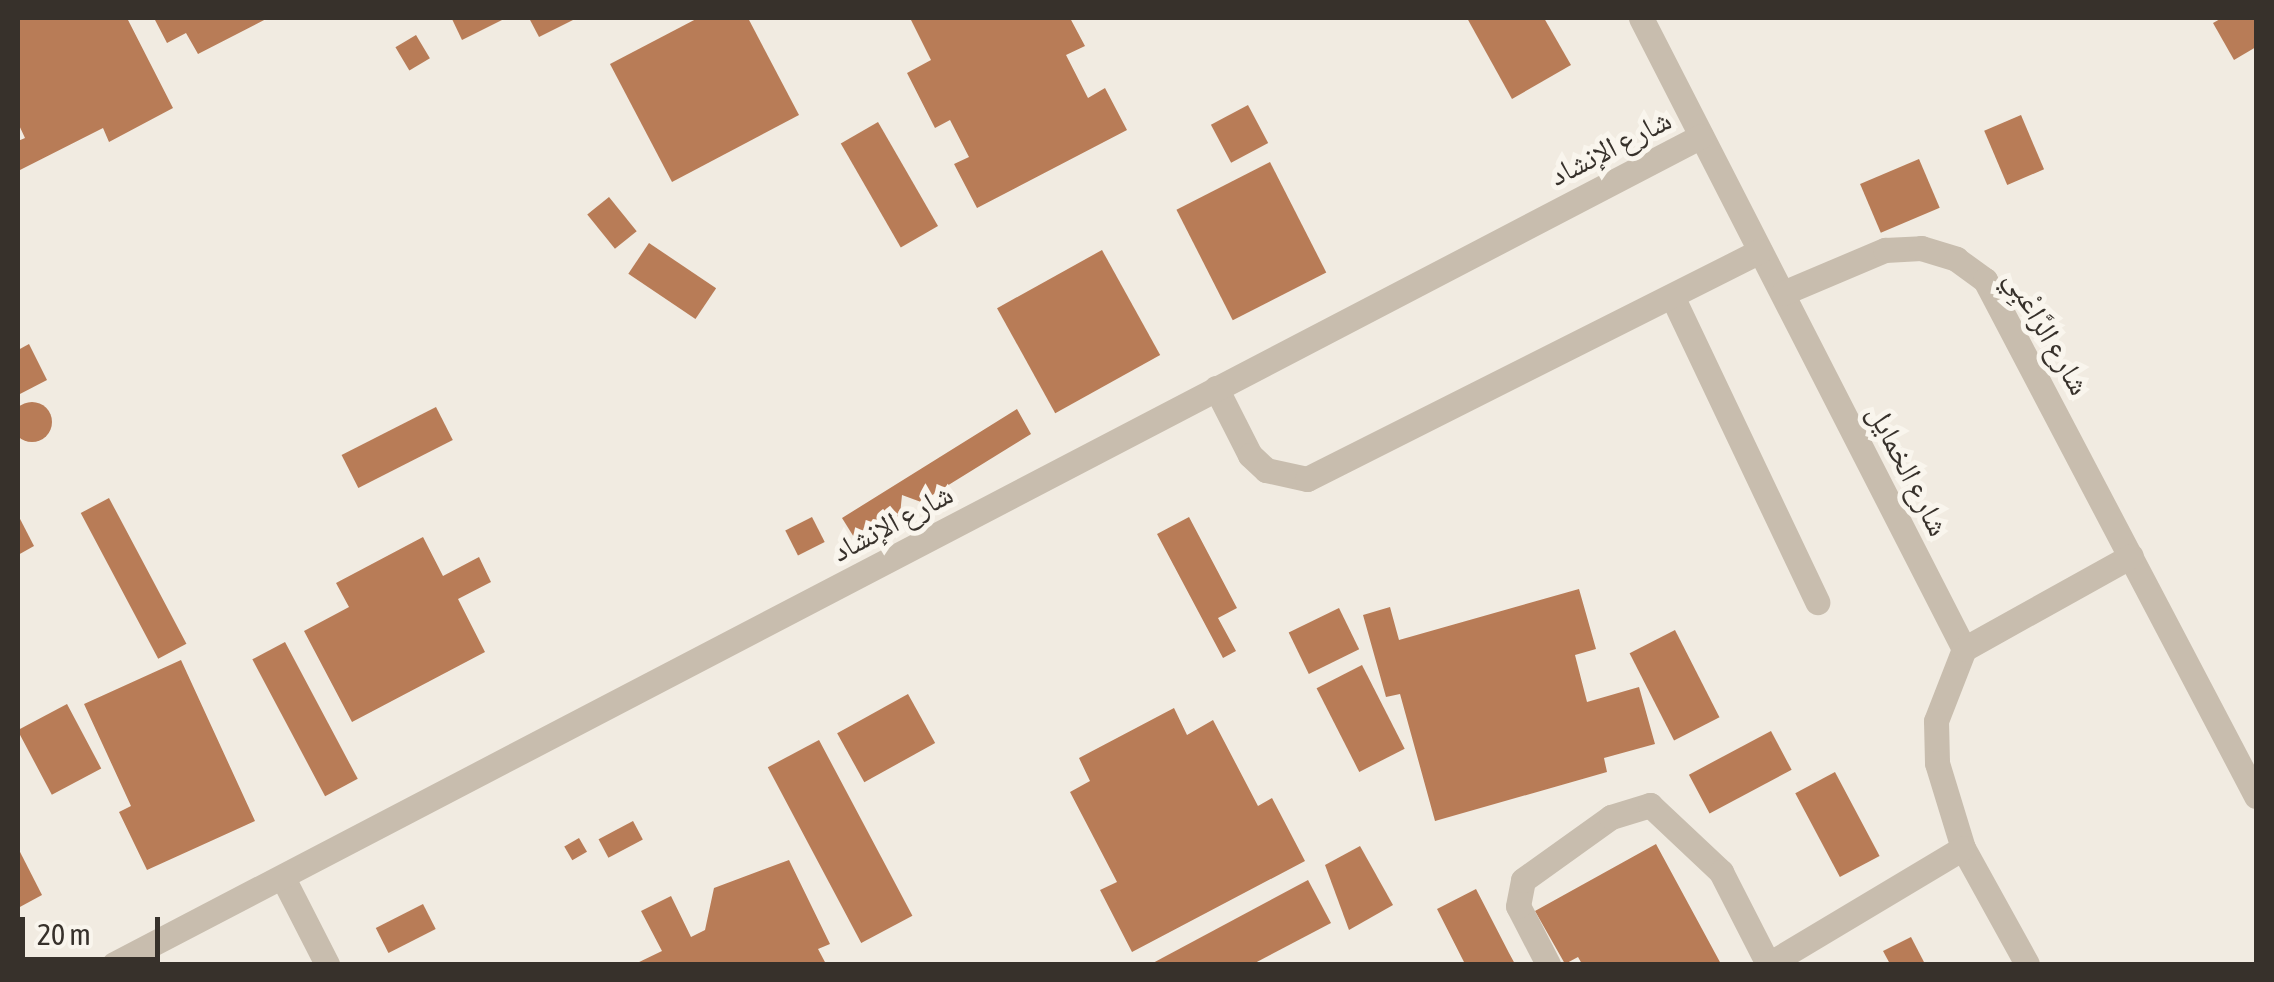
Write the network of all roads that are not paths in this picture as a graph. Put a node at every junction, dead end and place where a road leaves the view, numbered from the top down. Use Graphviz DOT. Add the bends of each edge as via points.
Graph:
graph roads {
  1 [pos="1640,18"];
  2 [pos="1701,136"];
  3 [pos="1760,251"];
  4 [pos="1782,293"];
  5 [pos="1672,296"];
  6 [pos="1216,388"];
  7 [pos="2131,556"];
  8 [pos="1816,602"];
  9 [pos="1964,649"];
  10 [pos="2256,796"];
  11 [pos="1963,848"];
  12 [pos="283,878"];
  13 [pos="114,964"];
  14 [pos="327,964"];
  15 [pos="1548,964"];
  16 [pos="1768,964"];
  17 [pos="2027,964"];
  1 -- 2 [label="street, شارع الخمايل"];
  2 -- 3 [label="street, شارع الخمايل"];
  2 -- 6 [label="street, شارع الإنشاد"];
  3 -- 4 [label="street, شارع الخمايل"];
  3 -- 5 [label="street"];
  4 -- 7 [label="street, شارع الرَّاعْبِي" via="1886,250 1921,248 1956,258 1985,280"];
  4 -- 9 [label="street, شارع الخمايل"];
  5 -- 6 [label="street" via="1307,479 1276,474 1250,455"];
  5 -- 8 [label="street"];
  6 -- 12 [label="street, شارع الإنشاد"];
  7 -- 9 [label="street"];
  7 -- 10 [label="street, شارع الرَّاعْبِي"];
  9 -- 11 [label="street" via="1936,721 1937,763"];
  11 -- 16 [label="street"];
  11 -- 17 [label="street"];
  12 -- 13 [label="street, شارع الإنشاد"];
  12 -- 14 [label="street"];
  15 -- 16 [label="street" via="1518,906 1523,880 1611,817 1650,805 1721,872"];
}
